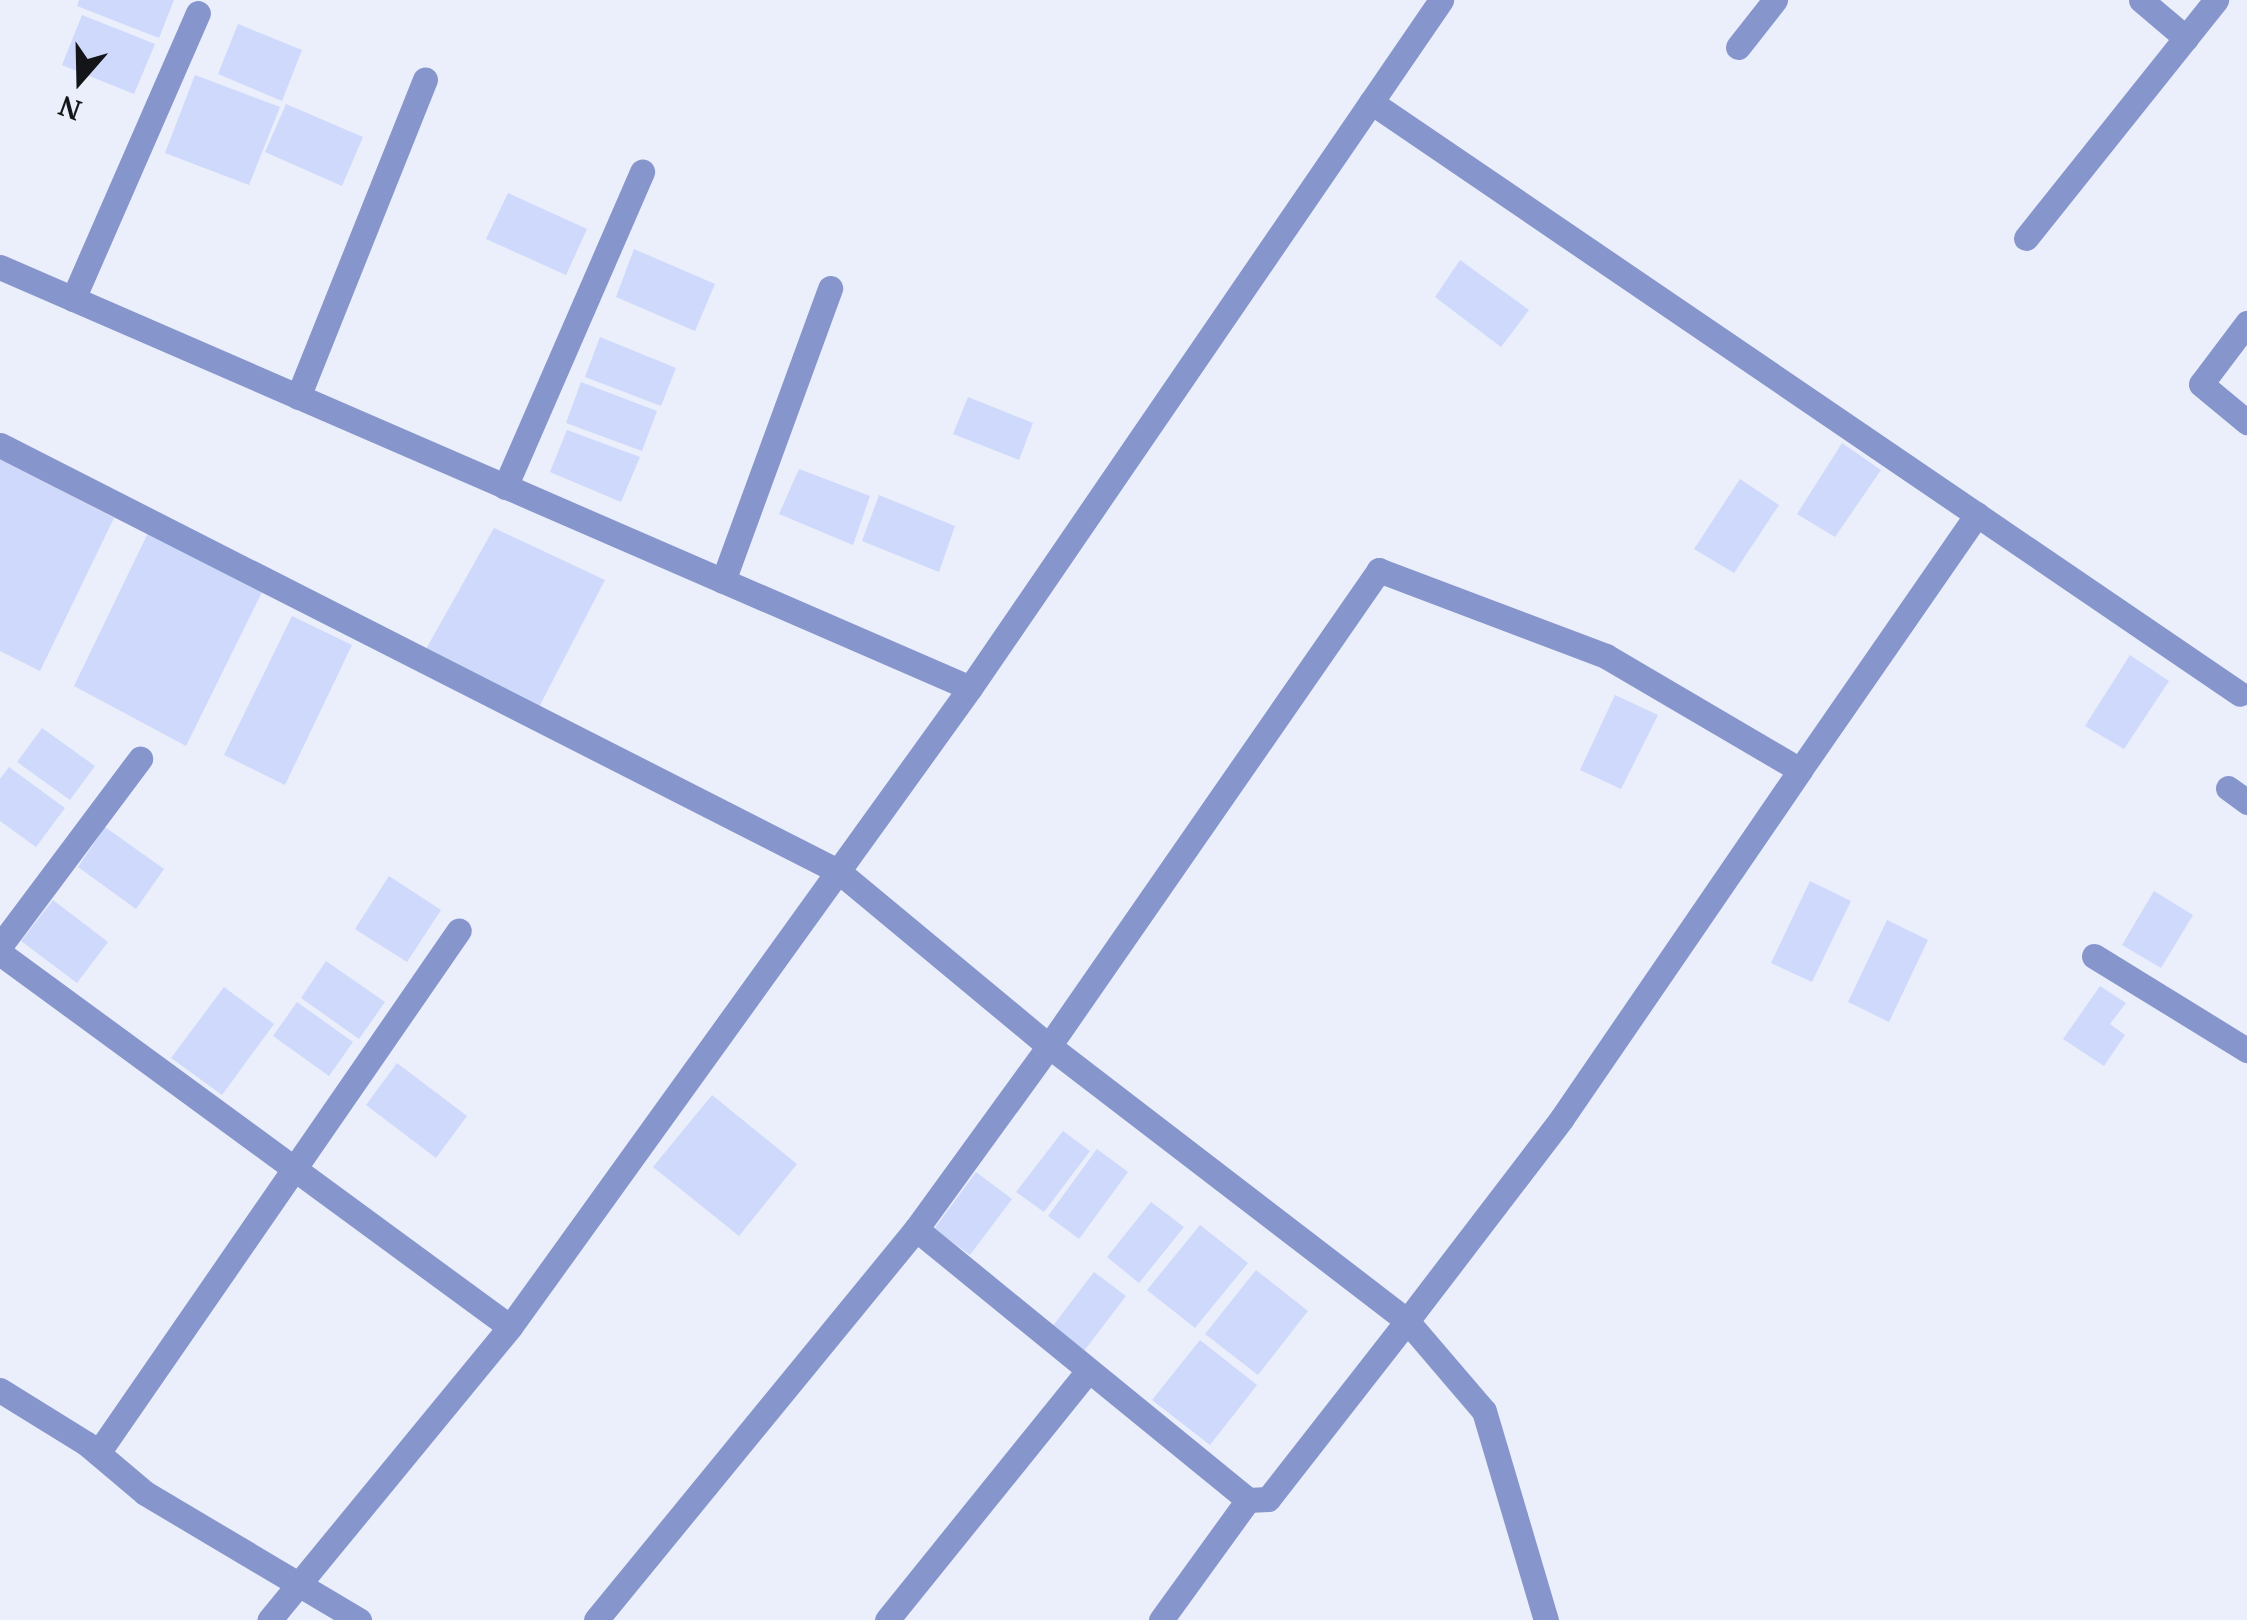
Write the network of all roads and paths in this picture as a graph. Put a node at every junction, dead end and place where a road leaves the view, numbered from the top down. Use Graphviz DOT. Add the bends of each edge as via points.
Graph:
graph roads {
  1 [pos="1441,0"];
  2 [pos="1775,0"];
  3 [pos="2141,0"];
  4 [pos="2216,0"];
  5 [pos="198,12"];
  6 [pos="2186,38"];
  7 [pos="1738,47"];
  8 [pos="425,80"];
  9 [pos="1372,102"];
  10 [pos="642,172"];
  11 [pos="2026,238"];
  12 [pos="0,267"];
  13 [pos="830,288"];
  14 [pos="73,298"];
  15 [pos="2247,322"];
  16 [pos="298,397"];
  17 [pos="2247,422"];
  18 [pos="0,445"];
  19 [pos="505,487"];
  20 [pos="1977,514"];
  21 [pos="722,581"];
  22 [pos="970,688"];
  23 [pos="2240,694"];
  24 [pos="140,759"];
  25 [pos="1800,770"];
  26 [pos="838,871"];
  27 [pos="459,930"];
  28 [pos="0,949"];
  29 [pos="2094,956"];
  30 [pos="1048,1046"];
  31 [pos="2247,1050"];
  32 [pos="294,1169"];
  33 [pos="916,1229"];
  34 [pos="1407,1320"];
  35 [pos="510,1327"];
  36 [pos="1087,1372"];
  37 [pos="0,1390"];
  38 [pos="98,1453"];
  39 [pos="1248,1500"];
  40 [pos="298,1584"];
  41 [pos="270,1620"];
  42 [pos="358,1620"];
  43 [pos="596,1620"];
  44 [pos="888,1620"];
  45 [pos="1161,1620"];
  46 [pos="1546,1620"];
  1 -- 9 [label="street"];
  2 -- 7 [label="street"];
  3 -- 6 [label="street"];
  4 -- 6 [label="street"];
  5 -- 14 [label="street"];
  6 -- 11 [label="street"];
  8 -- 16 [label="street"];
  9 -- 20 [label="street"];
  9 -- 22 [label="street"];
  10 -- 19 [label="street"];
  12 -- 14 [label="street"];
  13 -- 21 [label="street"];
  14 -- 16 [label="street"];
  15 -- 17 [label="street" via="2201,384"];
  16 -- 19 [label="street"];
  18 -- 26 [label="street"];
  19 -- 21 [label="street"];
  20 -- 23 [label="street"];
  20 -- 25 [label="street"];
  21 -- 22 [label="street"];
  22 -- 26 [label="street"];
  24 -- 28 [label="street"];
  25 -- 30 [label="street" via="1606,656 1378,570"];
  25 -- 34 [label="street" via="1562,1118"];
  26 -- 30 [label="street"];
  26 -- 35 [label="street"];
  27 -- 32 [label="street"];
  28 -- 32 [label="street"];
  29 -- 31 [label="street"];
  30 -- 33 [label="street"];
  30 -- 34 [label="street"];
  32 -- 35 [label="street"];
  32 -- 38 [label="street"];
  33 -- 36 [label="street"];
  33 -- 43 [label="street"];
  34 -- 39 [label="street" via="1268,1498"];
  34 -- 46 [label="street" via="1484,1411"];
  35 -- 40 [label="street"];
  36 -- 39 [label="street"];
  36 -- 44 [label="street"];
  37 -- 38 [label="street"];
  38 -- 40 [label="street" via="144,1493"];
  39 -- 45 [label="street"];
  40 -- 41 [label="street"];
  40 -- 42 [label="street"];
}
